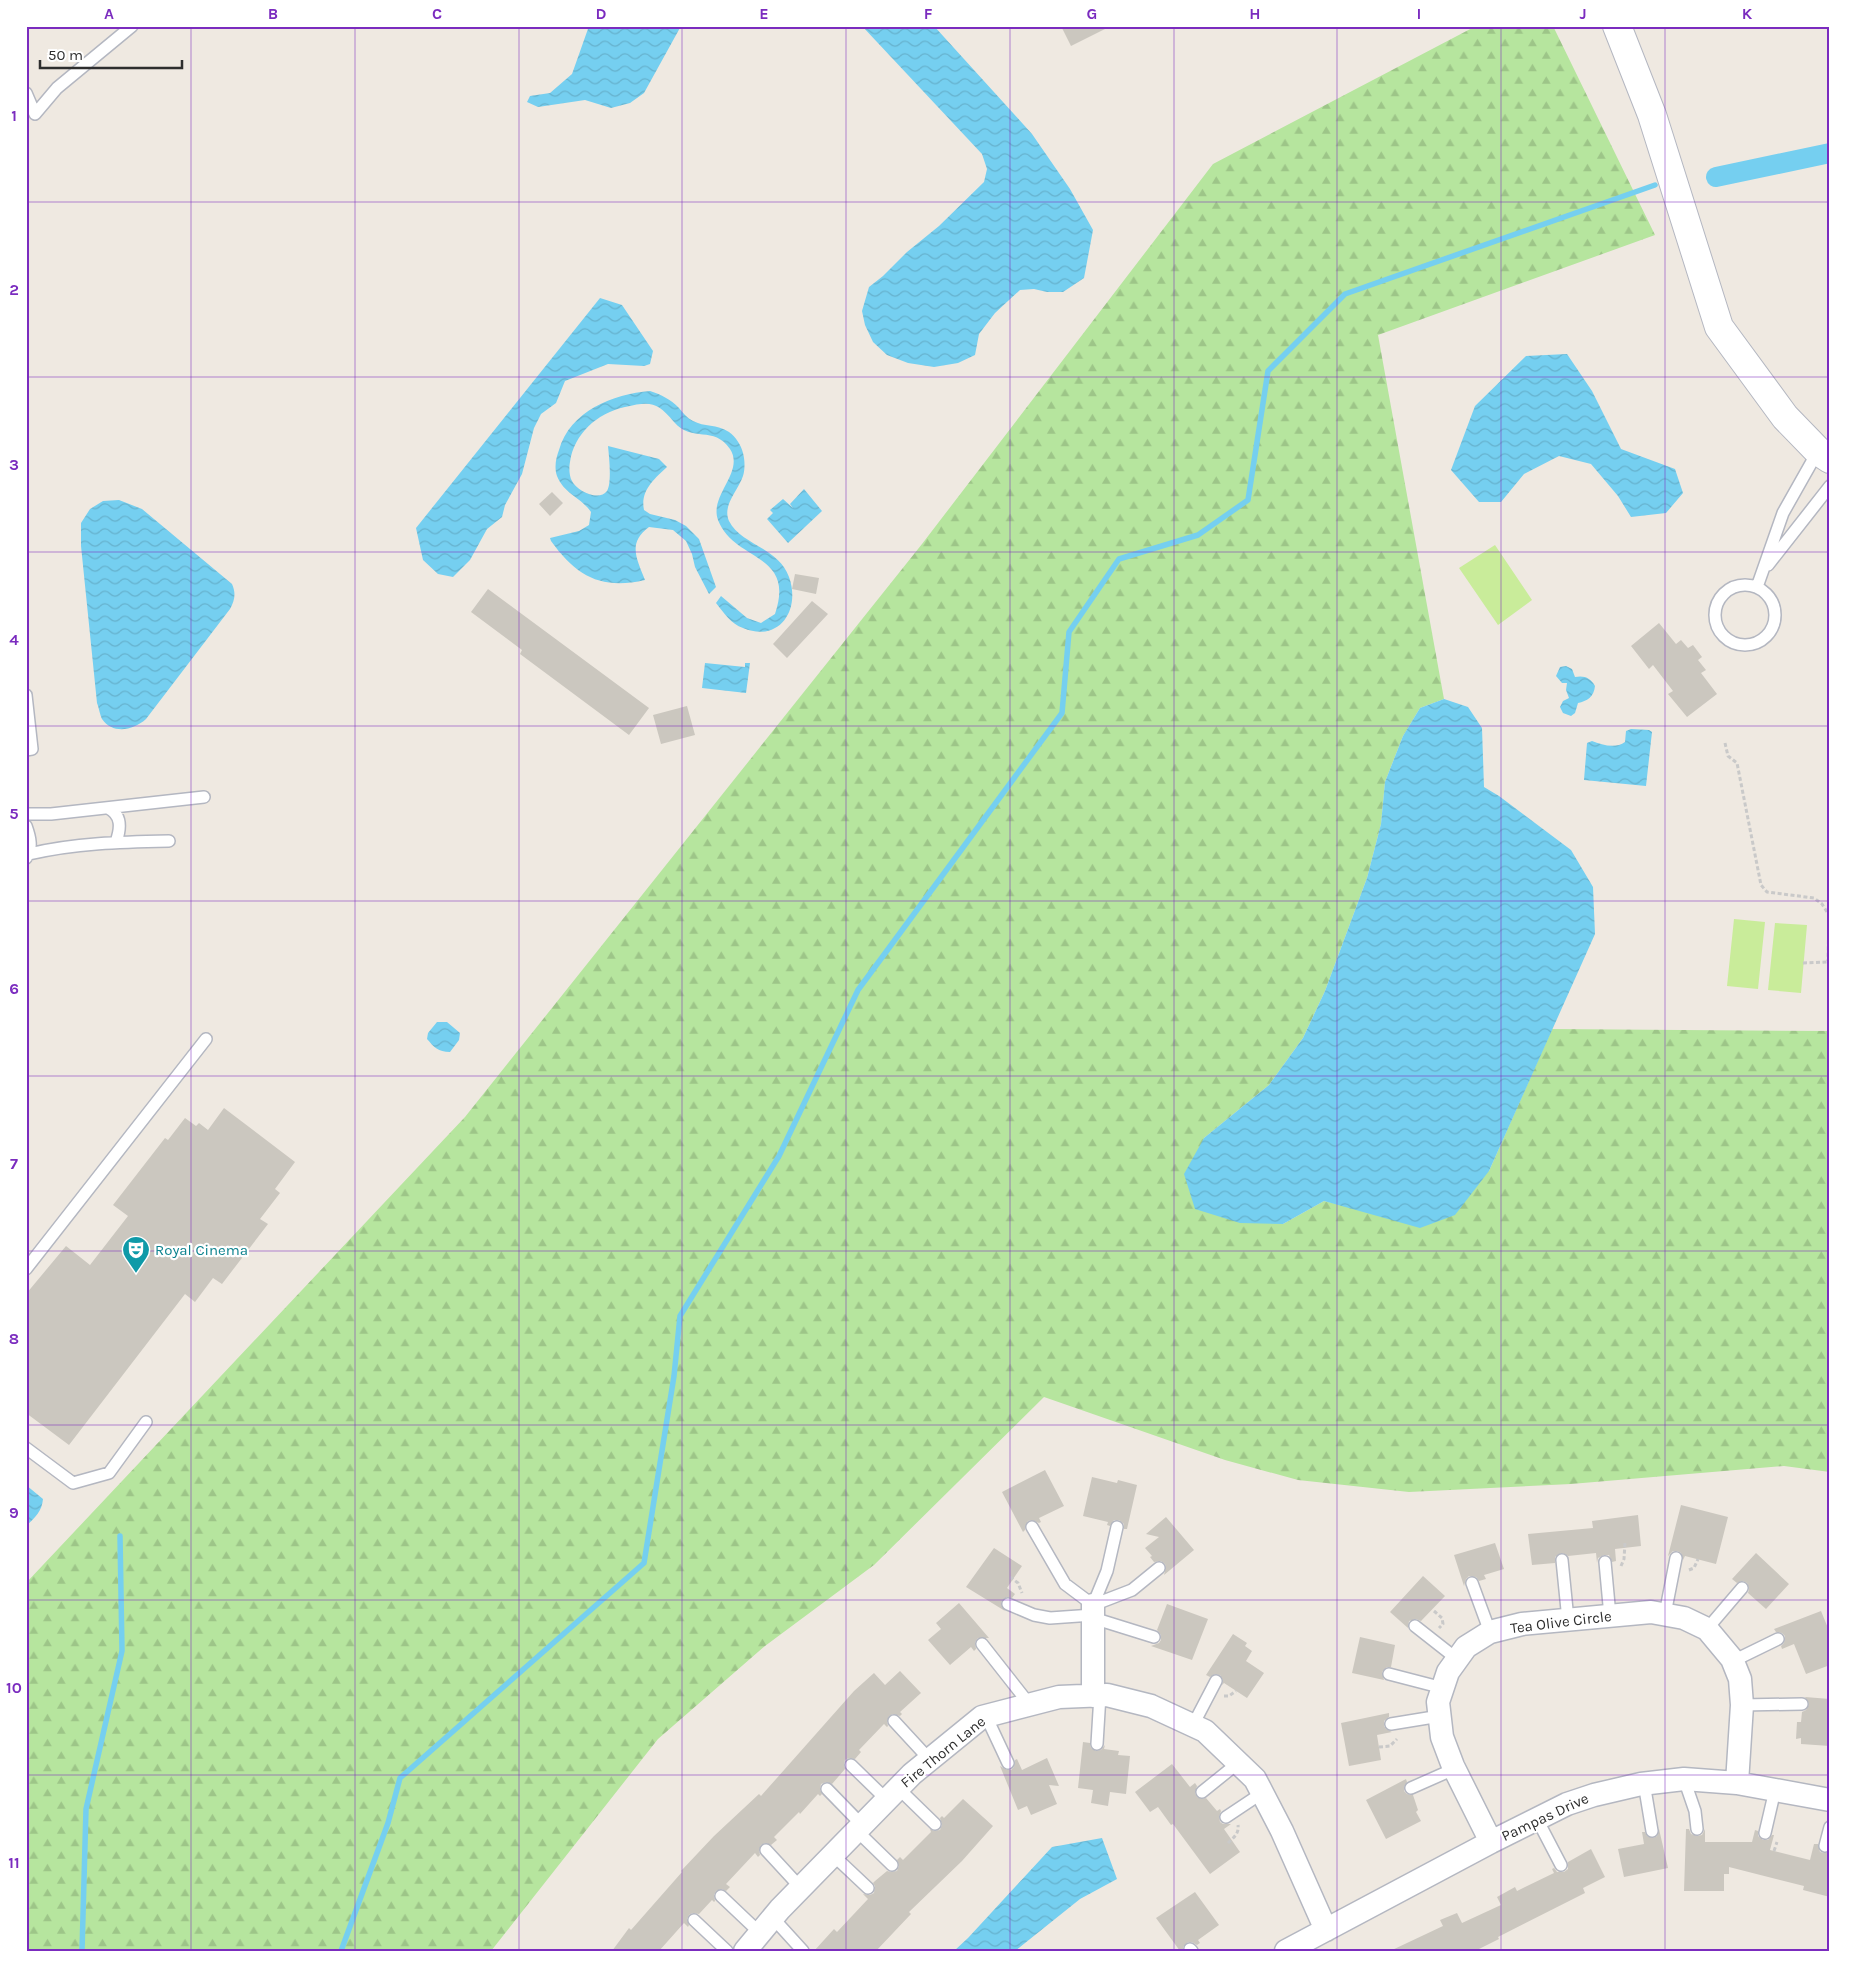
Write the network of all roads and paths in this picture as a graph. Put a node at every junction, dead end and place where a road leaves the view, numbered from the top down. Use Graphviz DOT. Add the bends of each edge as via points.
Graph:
graph roads {
  1 [pos="132,26"];
  2 [pos="1617,26"];
  3 [pos="1633,26"];
  4 [pos="26,93"];
  5 [pos="1652,115"];
  6 [pos="31,117"];
  7 [pos="1824,455"];
  8 [pos="1830,486"];
  9 [pos="1762,572"];
  10 [pos="1757,587"];
  11 [pos="26,695"];
  12 [pos="1725,743"];
  13 [pos="26,750"];
  14 [pos="204,797"];
  15 [pos="108,808"];
  16 [pos="26,814"];
  17 [pos="26,826"];
  18 [pos="169,841"];
  19 [pos="116,842"];
  20 [pos="27,856"];
  21 [pos="1829,962"];
  22 [pos="1803,963"];
  23 [pos="206,1039"];
  24 [pos="26,1269"];
  25 [pos="146,1422"];
  26 [pos="26,1448"];
  27 [pos="1032,1527"];
  28 [pos="1117,1527"];
  29 [pos="1676,1558"];
  30 [pos="1562,1560"];
  31 [pos="1605,1562"];
  32 [pos="1159,1568"];
  33 [pos="1472,1583"];
  34 [pos="1742,1588"];
  35 [pos="1008,1604"];
  36 [pos="1093,1612"];
  37 [pos="1665,1614"];
  38 [pos="1610,1616"];
  39 [pos="1568,1620"];
  40 [pos="1415,1626"];
  41 [pos="1707,1629"];
  42 [pos="1490,1632"];
  43 [pos="1154,1637"];
  44 [pos="1778,1639"];
  45 [pos="982,1644"];
  46 [pos="1457,1659"];
  47 [pos="1732,1661"];
  48 [pos="1390,1674"];
  49 [pos="1216,1681"];
  50 [pos="1443,1688"];
  51 [pos="1096,1695"];
  52 [pos="1742,1704"];
  53 [pos="1802,1704"];
  54 [pos="1030,1705"];
  55 [pos="986,1716"];
  56 [pos="1440,1716"];
  57 [pos="894,1721"];
  58 [pos="1391,1724"];
  59 [pos="1193,1726"];
  60 [pos="1096,1744"];
  61 [pos="930,1760"];
  62 [pos="1238,1762"];
  63 [pos="1008,1763"];
  64 [pos="851,1765"];
  65 [pos="1454,1769"];
  66 [pos="1684,1779"];
  67 [pos="1644,1783"];
  68 [pos="1736,1783"];
  69 [pos="1411,1788"];
  70 [pos="827,1789"];
  71 [pos="1775,1790"];
  72 [pos="1202,1792"];
  73 [pos="1262,1793"];
  74 [pos="892,1794"];
  75 [pos="1830,1800"];
  76 [pos="1226,1817"];
  77 [pos="1537,1819"];
  78 [pos="935,1824"];
  79 [pos="1830,1827"];
  80 [pos="859,1828"];
  81 [pos="1697,1829"];
  82 [pos="1652,1831"];
  83 [pos="1764,1833"];
  84 [pos="1492,1842"];
  85 [pos="1825,1846"];
  86 [pos="766,1850"];
  87 [pos="833,1855"];
  88 [pos="892,1865"];
  89 [pos="1560,1865"];
  90 [pos="801,1888"];
  91 [pos="868,1888"];
  92 [pos="720,1896"];
  93 [pos="694,1920"];
  94 [pos="766,1925"];
  95 [pos="1326,1930"];
  96 [pos="727,1951"];
  97 [pos="745,1951"];
  98 [pos="803,1951"];
  99 [pos="1286,1951"];
  1 -- 6 [label="lane" via="57,88"];
  2 -- 5 [label="street"];
  3 -- 5 [label="street"];
  4 -- 6 [label="lane"];
  5 -- 7 [label="street" via="1719,327 1785,417"];
  7 -- 9 [label="lane" via="1782,513"];
  8 -- 9 [label="lane"];
  9 -- 10 [label="lane"];
  10 -- 10 [label="lane" via="1743,585 1729,589 1719,599 1714,613 1717,627 1726,638 1739,644 1754,644 1766,636 1774,624 1774,609 1768,596"];
  11 -- 13 [label="lane" via="32,749"];
  12 -- 21 [label="path" via="1728,756 1737,763 1761,885 1767,892 1814,898 1822,904 1829,915"];
  14 -- 15 [label="lane"];
  15 -- 16 [label="lane"];
  15 -- 19 [label="lane" via="115,812 119,821"];
  17 -- 20 [label="lane" via="31,840"];
  18 -- 19 [label="lane"];
  19 -- 20 [label="lane" via="52,848"];
  21 -- 22 [label="path"];
  23 -- 24 [label="lane"];
  25 -- 26 [label="lane" via="109,1473 74,1483"];
  27 -- 36 [label="lane" via="1065,1584"];
  28 -- 36 [label="lane"];
  29 -- 37 [label="lane"];
  30 -- 39 [label="lane"];
  31 -- 38 [label="lane"];
  32 -- 36 [label="lane" via="1132,1590"];
  33 -- 42 [label="lane"];
  34 -- 41 [label="lane"];
  35 -- 36 [label="lane" via="1050,1618"];
  36 -- 43 [label="lane"];
  36 -- 51 [label="street"];
  37 -- 38 [label="street, Tea Olive Circle" via="1651,1612"];
  37 -- 41 [label="street, Tea Olive Circle" via="1684,1618"];
  38 -- 39 [label="street, Tea Olive Circle"];
  39 -- 42 [label="street, Tea Olive Circle" via="1522,1624"];
  40 -- 46 [label="lane"];
  41 -- 47 [label="street, Tea Olive Circle"];
  42 -- 46 [label="street, Tea Olive Circle" via="1466,1647"];
  44 -- 47 [label="lane"];
  45 -- 54 [label="lane"];
  46 -- 50 [label="street, Tea Olive Circle"];
  47 -- 52 [label="street, Tea Olive Circle" via="1740,1679"];
  48 -- 50 [label="lane"];
  49 -- 59 [label="lane"];
  50 -- 56 [label="street, Tea Olive Circle" via="1438,1702"];
  51 -- 54 [label="street, Fire Thorn Lane" via="1059,1697"];
  51 -- 59 [label="street, Fire Thorn Lane" via="1151,1706"];
  51 -- 60 [label="lane"];
  52 -- 53 [label="lane"];
  52 -- 68 [label="street, Tea Olive Circle"];
  54 -- 55 [label="street, Fire Thorn Lane"];
  55 -- 61 [label="street, Fire Thorn Lane"];
  55 -- 63 [label="lane"];
  56 -- 58 [label="lane"];
  56 -- 65 [label="street, Tea Olive Circle" via="1442,1737"];
  57 -- 61 [label="lane"];
  59 -- 62 [label="street, Fire Thorn Lane" via="1205,1731"];
  61 -- 74 [label="street, Fire Thorn Lane"];
  62 -- 72 [label="lane"];
  62 -- 73 [label="street, Fire Thorn Lane" via="1255,1779"];
  64 -- 74 [label="lane"];
  65 -- 69 [label="lane"];
  65 -- 84 [label="street, Tea Olive Circle"];
  66 -- 67 [label="street, Pampas Drive"];
  66 -- 68 [label="street, Pampas Drive"];
  66 -- 81 [label="lane" via="1695,1811"];
  67 -- 77 [label="street, Pampas Drive" via="1567,1804"];
  67 -- 82 [label="lane"];
  68 -- 71 [label="street, Pampas Drive"];
  70 -- 80 [label="lane"];
  71 -- 75 [label="street, Pampas Drive"];
  71 -- 83 [label="lane"];
  73 -- 76 [label="lane"];
  73 -- 95 [label="street, Fire Thorn Lane"];
  74 -- 78 [label="lane"];
  74 -- 80 [label="street, Fire Thorn Lane"];
  77 -- 84 [label="street, Pampas Drive"];
  77 -- 89 [label="lane"];
  79 -- 85 [label="lane"];
  80 -- 87 [label="street, Fire Thorn Lane"];
  80 -- 88 [label="lane"];
  84 -- 95 [label="street, Pampas Drive"];
  86 -- 90 [label="lane"];
  87 -- 90 [label="street, Fire Thorn Lane"];
  87 -- 91 [label="lane"];
  90 -- 94 [label="street, Fire Thorn Lane"];
  92 -- 94 [label="lane"];
  93 -- 96 [label="lane"];
  94 -- 97 [label="street, Fire Thorn Lane"];
  94 -- 98 [label="lane"];
  95 -- 99 [label="street, Pampas Drive"];
}
